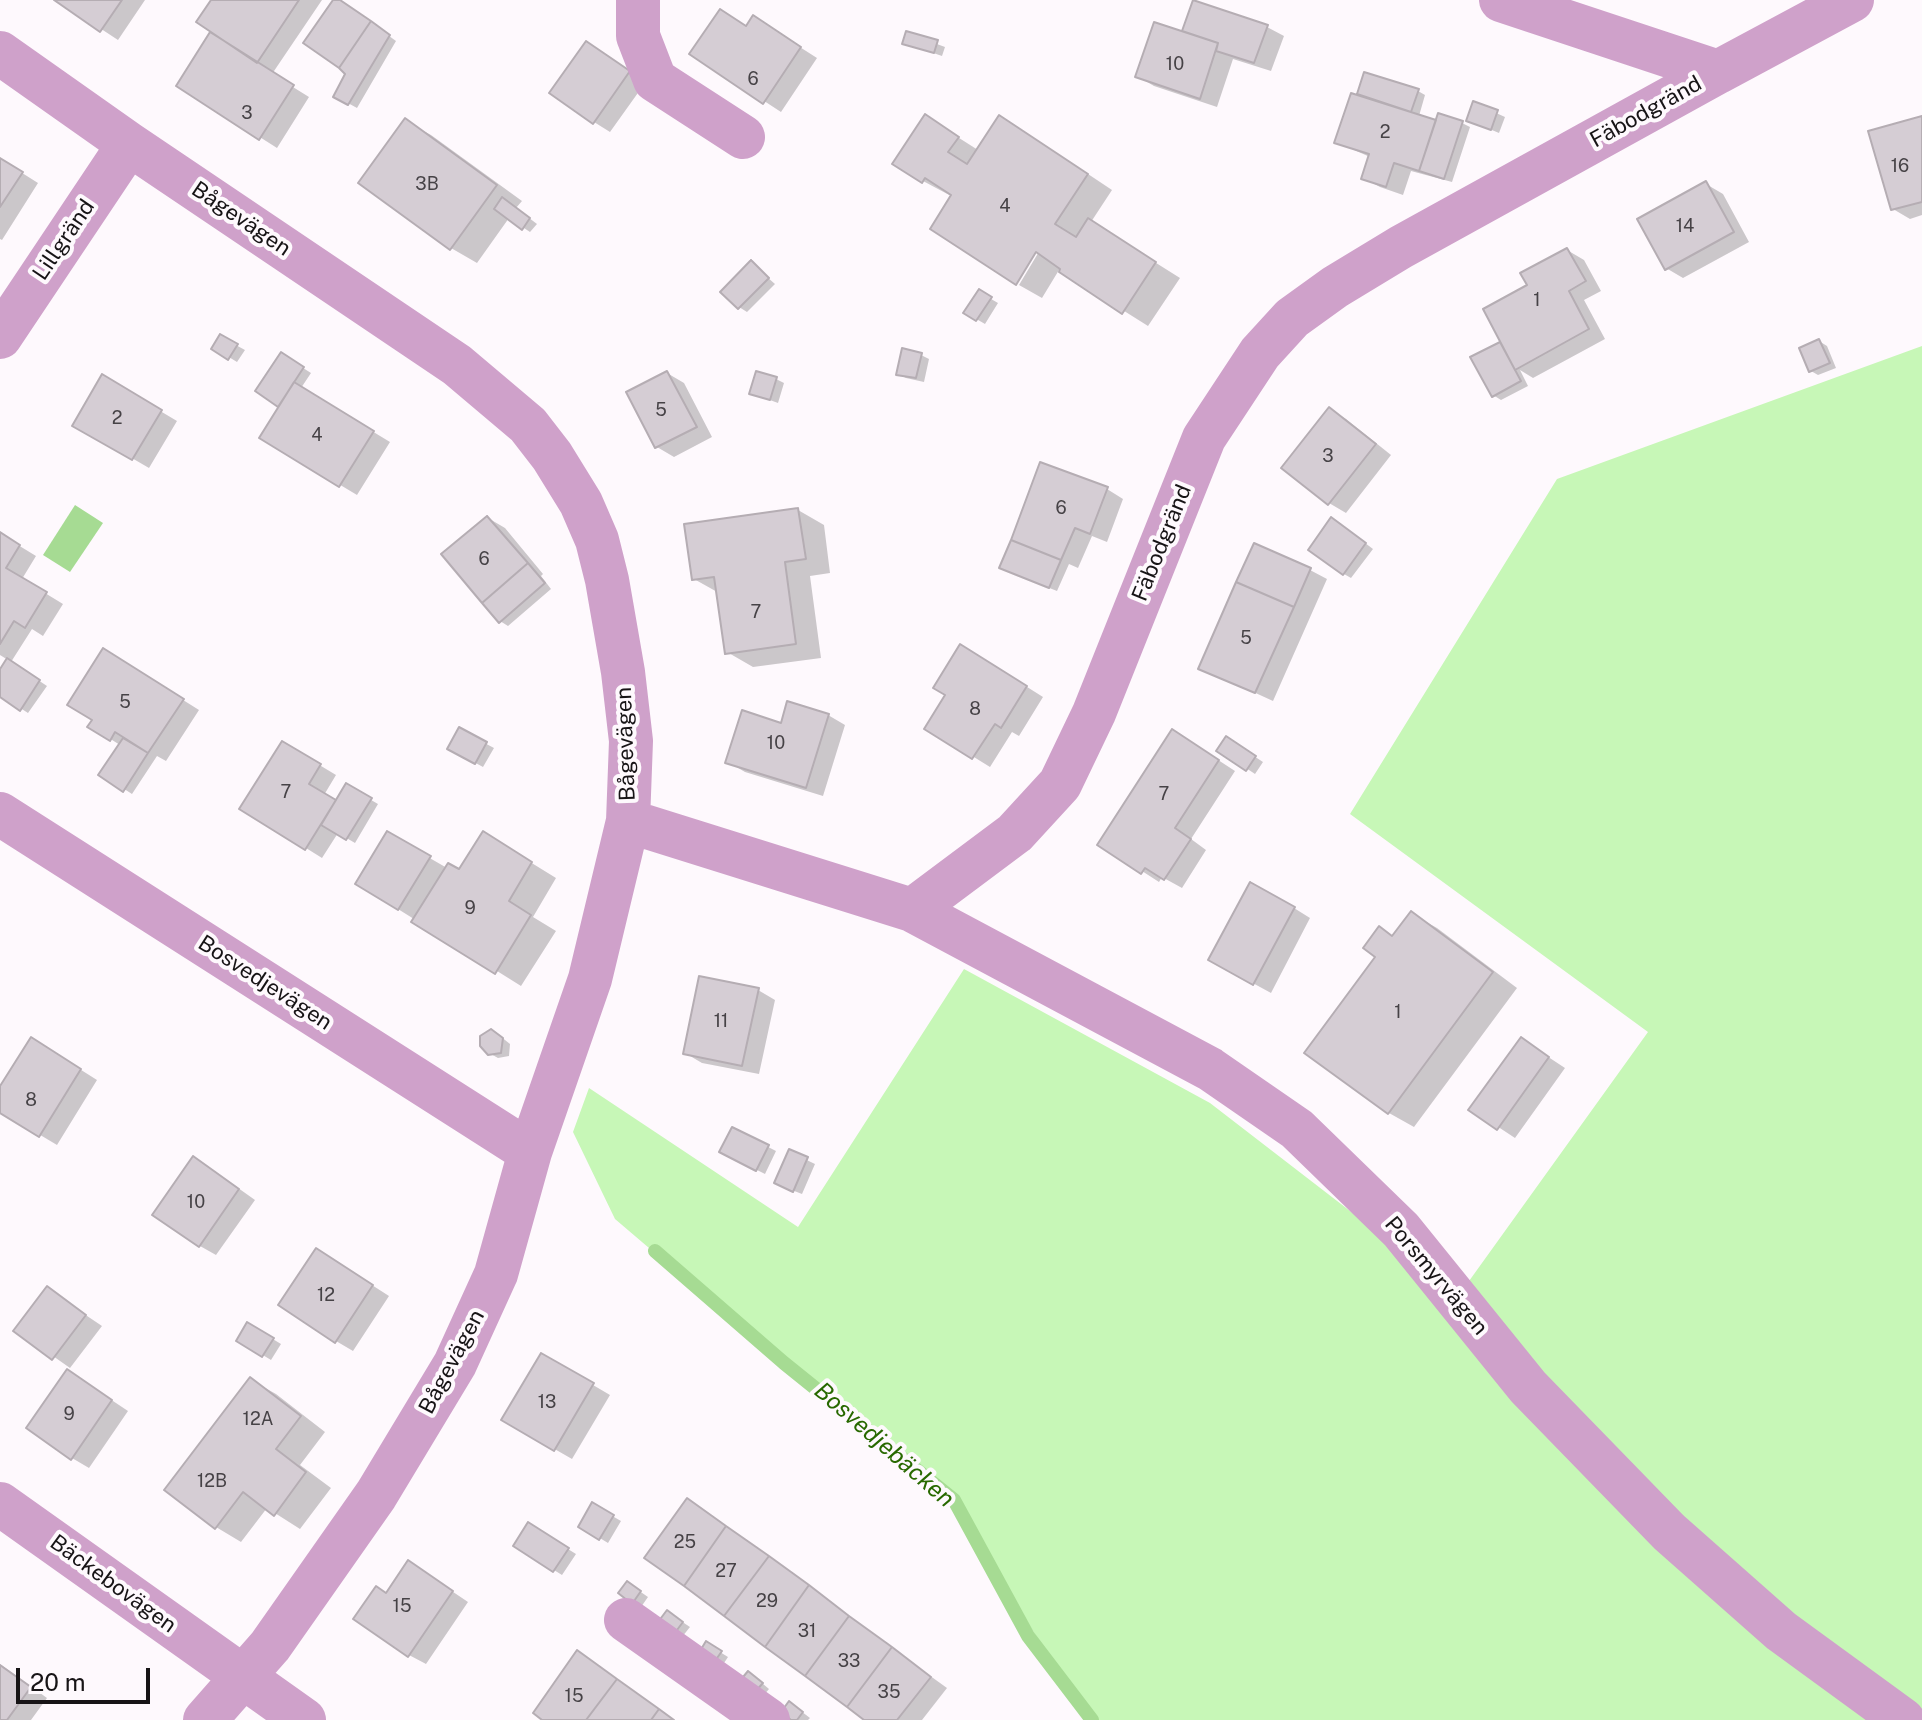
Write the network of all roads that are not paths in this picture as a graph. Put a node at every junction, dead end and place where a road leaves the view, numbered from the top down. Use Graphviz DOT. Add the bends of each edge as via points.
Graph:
graph roads {
  1 [pos="638,0"];
  2 [pos="1501,0"];
  3 [pos="1852,0"];
  4 [pos="0,53"];
  5 [pos="1718,72"];
  6 [pos="743,137"];
  7 [pos="129,144"];
  8 [pos="0,337"];
  9 [pos="0,814"];
  10 [pos="628,821"];
  11 [pos="912,910"];
  12 [pos="530,1152"];
  13 [pos="0,1504"];
  14 [pos="626,1620"];
  15 [pos="243,1678"];
  16 [pos="205,1720"];
  17 [pos="304,1720"];
  18 [pos="768,1720"];
  19 [pos="1903,1720"];
  1 -- 6 [label="street" via="638,36 655,80"];
  2 -- 5 [label="street"];
  3 -- 5 [label="street, Fäbodgränd"];
  4 -- 7 [label="street, Bågevägen"];
  5 -- 11 [label="street, Fäbodgränd" via="1401,247 1292,318 1260,353 1204,438 1094,713 1060,784 1015,833"];
  7 -- 8 [label="street, Lillgränd"];
  7 -- 10 [label="street, Bågevägen" via="457,365 528,425 552,456 581,503 607,580 631,741"];
  9 -- 12 [label="street, Bosvedjevägen"];
  10 -- 11 [label="street"];
  10 -- 12 [label="street, Bågevägen" via="590,979"];
  11 -- 19 [label="street, Porsmyrvägen" via="1210,1069 1297,1129 1401,1230 1528,1387 1669,1532 1781,1631"];
  12 -- 15 [label="street, Bågevägen" via="496,1274 455,1364 376,1495"];
  13 -- 15 [label="street, Bäckebovägen"];
  14 -- 18 [label="street"];
  15 -- 16 [label="street, Bågevägen"];
  15 -- 17 [label="street, Bäckebovägen"];
}
